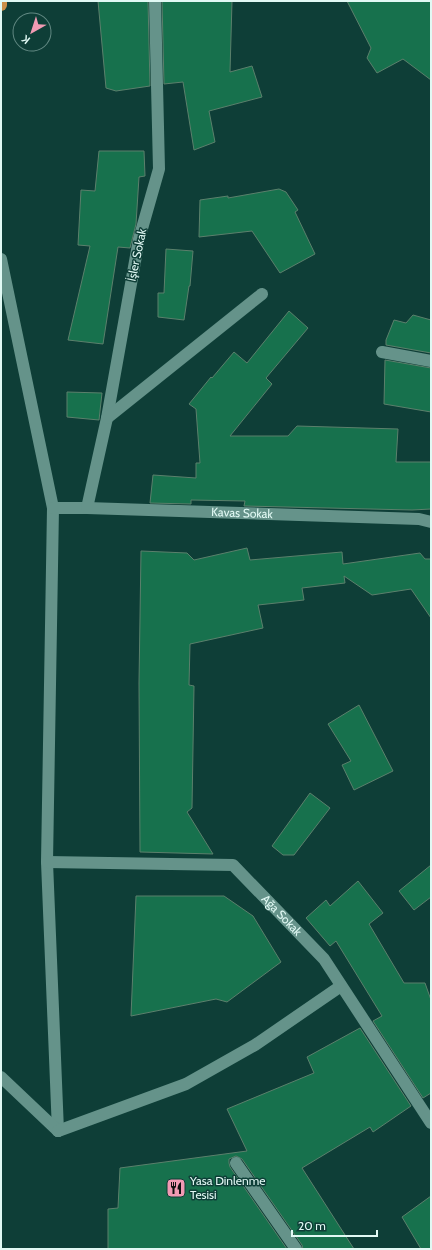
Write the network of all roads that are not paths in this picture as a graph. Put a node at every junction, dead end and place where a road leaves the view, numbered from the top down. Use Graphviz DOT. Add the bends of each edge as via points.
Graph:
graph roads {
  1 [pos="1,1"];
  2 [pos="155,1"];
  3 [pos="1,5"];
  4 [pos="1,259"];
  5 [pos="262,294"];
  6 [pos="382,352"];
  7 [pos="431,361"];
  8 [pos="107,418"];
  9 [pos="53,508"];
  10 [pos="87,508"];
  11 [pos="431,522"];
  12 [pos="47,862"];
  13 [pos="341,986"];
  14 [pos="1,1077"];
  15 [pos="431,1123"];
  16 [pos="58,1131"];
  17 [pos="236,1163"];
  18 [pos="296,1249"];
  1 -- 3 [label="highway"];
  2 -- 8 [label="street, İşler Sokak" via="159,169 139,239"];
  4 -- 9 [label="street"];
  5 -- 8 [label="street"];
  6 -- 7 [label="street"];
  8 -- 10 [label="street, İşler Sokak"];
  9 -- 10 [label="street, Kavas Sokak"];
  9 -- 12 [label="street"];
  10 -- 11 [label="street, Kavas Sokak" via="419,519"];
  12 -- 13 [label="street, Ağa Sokak" via="233,865 324,959"];
  12 -- 16 [label="street"];
  13 -- 15 [label="street, Ağa Sokak"];
  13 -- 16 [label="street" via="255,1045 186,1084"];
  14 -- 16 [label="street"];
  17 -- 18 [label="street"];
}
